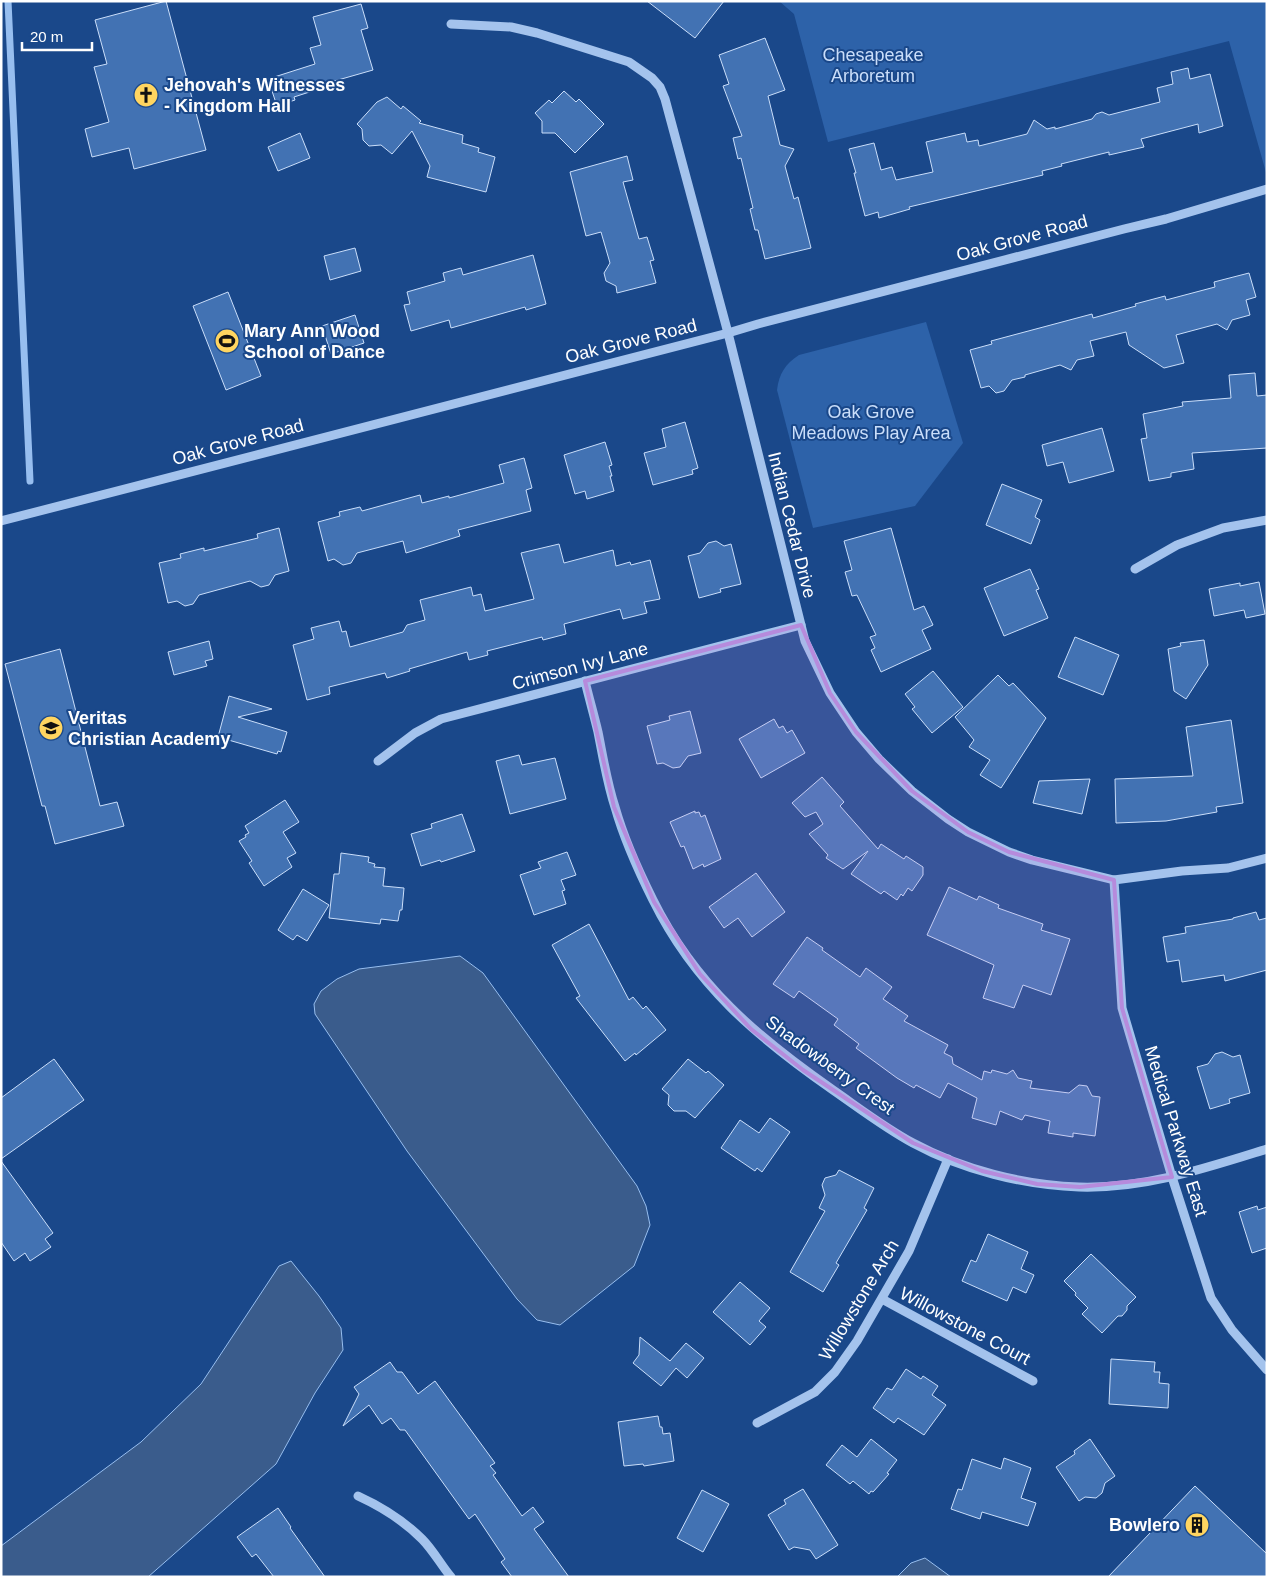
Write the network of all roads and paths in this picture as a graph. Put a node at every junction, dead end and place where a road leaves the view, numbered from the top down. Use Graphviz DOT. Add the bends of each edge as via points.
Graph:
graph roads {
  1 [pos="452,24"];
  2 [pos="1267,189"];
  3 [pos="728,333"];
  4 [pos="1267,520"];
  5 [pos="1,521"];
  6 [pos="1135,569"];
  7 [pos="801,625"];
  8 [pos="585,681"];
  9 [pos="378,761"];
  10 [pos="1267,858"];
  11 [pos="1114,880"];
  12 [pos="1267,1149"];
  13 [pos="948,1159"];
  14 [pos="1172,1177"];
  15 [pos="882,1299"];
  16 [pos="1267,1370"];
  17 [pos="1033,1381"];
  18 [pos="757,1423"];
  19 [pos="358,1496"];
  20 [pos="450,1577"];
  1 -- 3 [label="street, Indian Cedar Drive" via="511,27 537,33 629,62 652,78 665,99"];
  2 -- 3 [label="street, Oak Grove Road" via="1166,219"];
  3 -- 5 [label="street, Oak Grove Road"];
  3 -- 7 [label="street, Indian Cedar Drive"];
  4 -- 6 [label="street" via="1223,528 1177,545"];
  7 -- 8 [label="street, Crimson Ivy Lane"];
  7 -- 11 [label="street, Indian Cedar Drive" via="830,693 856,732 912,791 968,832 1009,852"];
  8 -- 9 [label="street, Crimson Ivy Lane" via="441,719 414,733"];
  8 -- 13 [label="street, Shadowberry Crest" via="614,807 630,851 673,935 700,974 751,1029 803,1070 905,1138"];
  10 -- 11 [label="street, Indian Cedar Drive" via="1228,868"];
  11 -- 14 [label="street, Medical Parkway East" via="1122,1008"];
  12 -- 14 [label="street, Shadowberry Crest"];
  13 -- 14 [label="street, Shadowberry Crest" via="982,1172 1037,1184 1116,1186"];
  13 -- 15 [label="street, Willowstone Arch" via="909,1251"];
  14 -- 16 [label="street, Medical Parkway East" via="1212,1298 1232,1330"];
  15 -- 17 [label="street, Willowstone Court"];
  15 -- 18 [label="street, Willowstone Arch" via="836,1372 815,1392"];
  19 -- 20 [label="street" via="402,1521 424,1540"];
}
